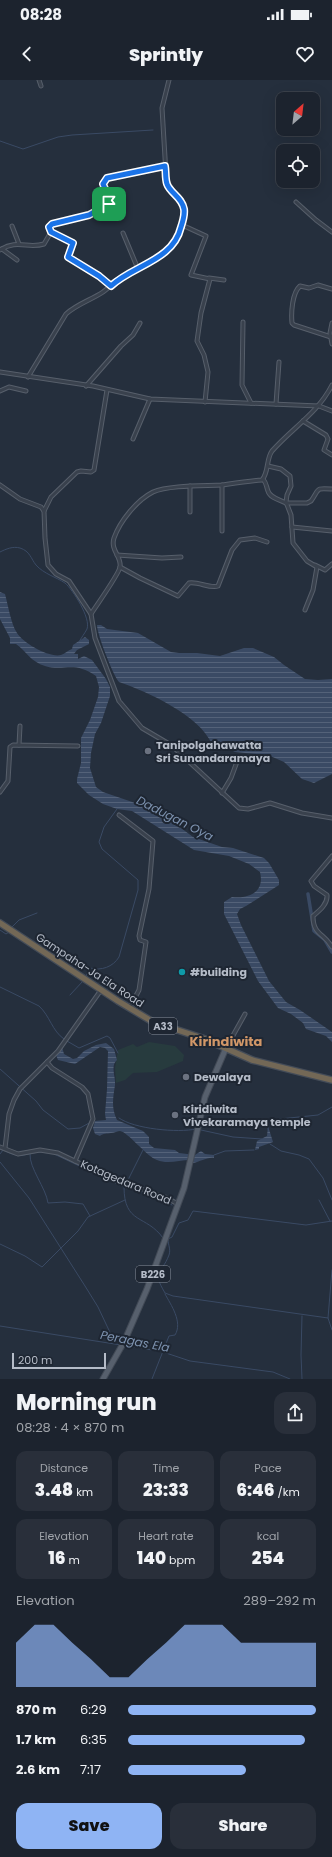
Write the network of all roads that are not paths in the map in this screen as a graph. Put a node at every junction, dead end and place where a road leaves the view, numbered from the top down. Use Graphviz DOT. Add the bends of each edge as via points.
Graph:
graph roads {
  1 [pos="39,80"];
  2 [pos="169,80"];
  3 [pos="41,86"];
  4 [pos="165,166"];
  5 [pos="296,202"];
  6 [pos="182,225"];
  7 [pos="12,226"];
  8 [pos="51,232"];
  9 [pos="332,232"];
  10 [pos="124,233"];
  11 [pos="19,244"];
  12 [pos="1,249"];
  13 [pos="17,260"];
  14 [pos="138,269"];
  15 [pos="209,278"];
  16 [pos="224,280"];
  17 [pos="111,286"];
  18 [pos="332,289"];
  19 [pos="243,322"];
  20 [pos="140,323"];
  21 [pos="332,323"];
  22 [pos="331,337"];
  23 [pos="332,344"];
  24 [pos="279,362"];
  25 [pos="0,372"];
  26 [pos="28,377"];
  27 [pos="332,385"];
  28 [pos="86,386"];
  29 [pos="107,390"];
  30 [pos="0,391"];
  31 [pos="26,391"];
  32 [pos="150,399"];
  33 [pos="205,402"];
  34 [pos="251,403"];
  35 [pos="276,404"];
  36 [pos="319,406"];
  37 [pos="332,411"];
  38 [pos="303,421"];
  39 [pos="133,439"];
  40 [pos="332,455"];
  41 [pos="268,466"];
  42 [pos="263,479"];
  43 [pos="222,484"];
  44 [pos="0,485"];
  45 [pos="190,486"];
  46 [pos="332,488"];
  47 [pos="286,503"];
  48 [pos="44,511"];
  49 [pos="190,512"];
  50 [pos="292,527"];
  51 [pos="222,531"];
  52 [pos="332,531"];
  53 [pos="267,542"];
  54 [pos="117,555"];
  55 [pos="182,557"];
  56 [pos="332,564"];
  57 [pos="315,565"];
  58 [pos="120,567"];
  59 [pos="305,610"];
  60 [pos="91,614"];
  61 [pos="20,726"];
  62 [pos="19,745"];
  63 [pos="78,746"];
  64 [pos="238,758"];
  65 [pos="0,792"];
  66 [pos="222,793"];
  67 [pos="119,816"];
  68 [pos="332,818"];
  69 [pos="332,856"];
  70 [pos="0,923"];
  71 [pos="332,947"];
  72 [pos="102,990"];
  73 [pos="129,1008"];
  74 [pos="245,1014"];
  75 [pos="226,1048"];
  76 [pos="47,1062"];
  77 [pos="331,1079"];
  78 [pos="0,1147"];
  79 [pos="5,1148"];
  80 [pos="75,1161"];
  81 [pos="178,1204"];
  82 [pos="103,1379"];
  1 -- 3 [label="street"];
  2 -- 4 [label="street" via="162,108"];
  4 -- 6 [label="street" via="167,185 176,194 184,209"];
  4 -- 8 [label="street" via="107,178 103,184 110,200 109,204 89,215 52,224 49,227"];
  5 -- 9 [label="street"];
  6 -- 14 [label="street" via="177,240 157,259"];
  6 -- 15 [label="street" via="206,236 191,274"];
  7 -- 11 [label="street"];
  8 -- 11 [label="street" via="44,244"];
  8 -- 17 [label="street" via="73,243 68,257"];
  10 -- 14 [label="street"];
  11 -- 12 [label="street"];
  12 -- 13 [label="street"];
  14 -- 17 [label="street"];
  15 -- 16 [label="street"];
  15 -- 33 [label="street" via="197,340 208,372"];
  17 -- 26 [label="street" via="66,314"];
  18 -- 22 [label="street" via="318,285 309,288 300,286 293,301 291,317 294,325"];
  19 -- 34 [label="street" via="242,385"];
  20 -- 28 [label="street" via="133,335 120,346"];
  21 -- 22 [label="street"];
  22 -- 23 [label="street"];
  24 -- 35 [label="street"];
  25 -- 26 [label="street"];
  26 -- 28 [label="street"];
  27 -- 36 [label="street"];
  28 -- 29 [label="street"];
  29 -- 32 [label="street"];
  29 -- 48 [label="street" via="94,470 77,472 51,497"];
  30 -- 31 [label="street" via="9,387"];
  32 -- 33 [label="street"];
  32 -- 39 [label="street"];
  33 -- 34 [label="street"];
  34 -- 35 [label="street"];
  35 -- 36 [label="street"];
  36 -- 37 [label="street"];
  36 -- 38 [label="street"];
  38 -- 40 [label="street" via="326,435 328,438 324,450"];
  38 -- 41 [label="street" via="273,451"];
  41 -- 42 [label="street"];
  41 -- 47 [label="street" via="281,469 290,476 291,486"];
  42 -- 43 [label="street"];
  42 -- 47 [label="street" via="271,496"];
  43 -- 45 [label="street"];
  43 -- 51 [label="street"];
  44 -- 48 [label="street"];
  45 -- 49 [label="street"];
  45 -- 54 [label="street" via="154,492 137,504 114,539 113,547"];
  46 -- 47 [label="street" via="319,488 312,502"];
  47 -- 50 [label="street"];
  48 -- 60 [label="street" via="48,565 56,574 69,581"];
  50 -- 52 [label="street"];
  50 -- 57 [label="street" via="294,546 307,561"];
  53 -- 58 [label="street" via="255,538 240,540 232,550 218,586 199,582 189,583 178,596"];
  54 -- 55 [label="street"];
  54 -- 58 [label="street"];
  56 -- 57 [label="street" via="325,570"];
  57 -- 59 [label="street" via="313,590"];
  58 -- 60 [label="street"];
  60 -- 66 [label="street" via="95,638 119,701 142,728 171,745"];
  61 -- 62 [label="street"];
  62 -- 63 [label="street"];
  62 -- 65 [label="street" via="10,746 8,781"];
  64 -- 66 [label="street"];
  66 -- 68 [label="street" via="242,809 270,803 302,814"];
  67 -- 73 [label="street" via="153,841 149,890 139,936 140,940 146,942 139,990"];
  69 -- 71 [label="street" via="311,881 327,895 328,899 313,916 313,921 316,931"];
  70 -- 72 [label="highway, Gampaha-Ja Ela Road / A33"];
  72 -- 73 [label="highway, Gampaha-Ja Ela Road / A33"];
  72 -- 76 [label="street" via="62,1046"];
  73 -- 75 [label="highway, Gampaha-Ja Ela Road / A33" via="154,1023"];
  74 -- 75 [label="street"];
  75 -- 77 [label="highway, Gampaha-Ja Ela Road / A33" via="252,1060"];
  75 -- 81 [label="main road, B226" via="205,1097 191,1163"];
  76 -- 79 [label="street" via="21,1087 14,1100 9,1114"];
  76 -- 80 [label="street" via="87,1092 92,1121"];
  78 -- 79 [label="street, Kotagedara Road"];
  79 -- 80 [label="street, Kotagedara Road" via="18,1154 50,1150"];
  80 -- 81 [label="street, Kotagedara Road"];
  81 -- 82 [label="main road, B226" via="143,1301"];
}
